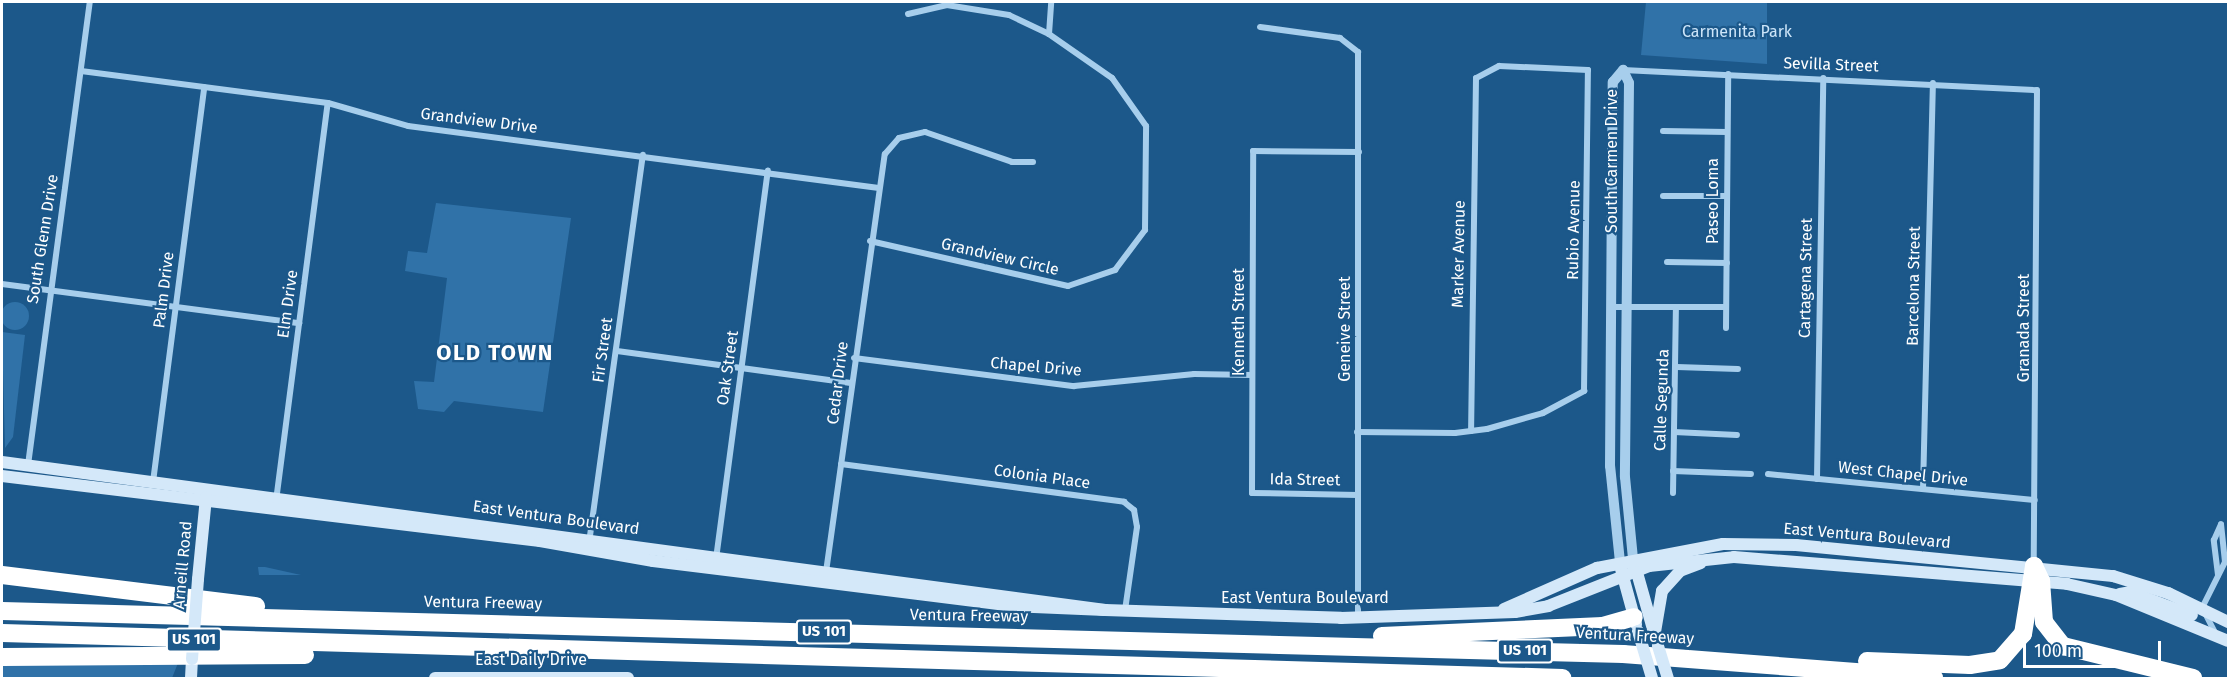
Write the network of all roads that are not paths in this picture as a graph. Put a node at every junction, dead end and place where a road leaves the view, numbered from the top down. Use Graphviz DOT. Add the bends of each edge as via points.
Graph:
graph roads {
  1 [pos="90,2"];
  2 [pos="1051,2"];
  3 [pos="908,14"];
  4 [pos="1260,27"];
  5 [pos="1049,34"];
  6 [pos="1623,70"];
  7 [pos="81,71"];
  8 [pos="1728,74"];
  9 [pos="1476,78"];
  10 [pos="1823,78"];
  11 [pos="1933,83"];
  12 [pos="204,87"];
  13 [pos="2037,90"];
  14 [pos="328,103"];
  15 [pos="1663,131"];
  16 [pos="1727,132"];
  17 [pos="1359,152"];
  18 [pos="643,155"];
  19 [pos="1033,162"];
  20 [pos="768,170"];
  21 [pos="877,188"];
  22 [pos="1663,196"];
  23 [pos="1727,196"];
  24 [pos="870,241"];
  25 [pos="1666,262"];
  26 [pos="1726,263"];
  27 [pos="2,284"];
  28 [pos="49,290"];
  29 [pos="1611,307"];
  30 [pos="1628,307"];
  31 [pos="1726,307"];
  32 [pos="175,308"];
  33 [pos="1676,308"];
  34 [pos="299,323"];
  35 [pos="1726,328"];
  36 [pos="616,351"];
  37 [pos="854,358"];
  38 [pos="1677,367"];
  39 [pos="742,368"];
  40 [pos="1738,369"];
  41 [pos="1252,375"];
  42 [pos="851,383"];
  43 [pos="1471,431"];
  44 [pos="1358,432"];
  45 [pos="1674,432"];
  46 [pos="1737,435"];
  47 [pos="2,462"];
  48 [pos="841,464"];
  49 [pos="28,466"];
  50 [pos="1673,471"];
  51 [pos="1751,474"];
  52 [pos="1768,474"];
  53 [pos="2,476"];
  54 [pos="1817,479"];
  55 [pos="32,480"];
  56 [pos="153,483"];
  57 [pos="206,489"];
  58 [pos="1923,489"];
  59 [pos="1252,493"];
  60 [pos="1673,493"];
  61 [pos="1358,495"];
  62 [pos="151,497"];
  63 [pos="2035,500"];
  64 [pos="205,503"];
  65 [pos="275,503"];
  66 [pos="589,544"];
  67 [pos="1734,557"];
  68 [pos="1620,562"];
  69 [pos="716,564"];
  70 [pos="1630,567"];
  71 [pos="2,575"];
  72 [pos="2218,575"];
  73 [pos="2034,576"];
  74 [pos="826,578"];
  75 [pos="2116,596"];
  76 [pos="1504,609"];
  77 [pos="2,611"];
  78 [pos="1124,611"];
  79 [pos="2197,612"];
  80 [pos="1358,617"];
  81 [pos="347,619"];
  82 [pos="2229,622"];
  83 [pos="1636,624"];
  84 [pos="1654,632"];
  85 [pos="2,633"];
  86 [pos="2224,639"];
  87 [pos="1302,644"];
  88 [pos="387,647"];
  89 [pos="2,657"];
  90 [pos="1749,662"];
  91 [pos="1216,666"];
  92 [pos="191,677"];
  93 [pos="435,678"];
  94 [pos="628,678"];
  95 [pos="1286,678"];
  96 [pos="1562,678"];
  97 [pos="1652,678"];
  98 [pos="1668,678"];
  99 [pos="1934,678"];
  100 [pos="2193,678"];
  1 -- 7 [label="street, South Glenn Drive"];
  2 -- 5 [label="street"];
  3 -- 5 [label="street, Grandview Circle" via="947,5 976,6"];
  4 -- 17 [label="street, Geneive Street" via="1352,44 1360,71"];
  5 -- 24 [label="street, Grandview Circle" via="1112,78 1143,117 1147,216 1128,259 1101,279 1060,286"];
  6 -- 8 [label="street, Sevilla Street"];
  6 -- 29 [label="street, South Carmen Drive" via="1614,82"];
  6 -- 30 [label="street, South Carmen Drive" via="1629,82"];
  7 -- 12 [label="street, Grandview Drive"];
  7 -- 28 [label="street, South Glenn Drive"];
  8 -- 10 [label="street, Sevilla Street"];
  8 -- 16 [label="street, Paseo Loma"];
  9 -- 43 [label="street, Marker Avenue"];
  9 -- 43 [label="street, Rubio Avenue" via="1499,66 1588,70 1584,391 1543,413"];
  10 -- 11 [label="street, Sevilla Street"];
  10 -- 54 [label="street, Cartagena Street"];
  11 -- 13 [label="street, Sevilla Street"];
  11 -- 58 [label="street, Barcelona Street"];
  12 -- 14 [label="street, Grandview Drive"];
  12 -- 32 [label="street, Palm Drive"];
  13 -- 63 [label="street, Granada Street"];
  14 -- 18 [label="street, Grandview Drive" via="408,126"];
  14 -- 34 [label="street, Elm Drive"];
  15 -- 16 [label="street"];
  16 -- 23 [label="street, Paseo Loma"];
  17 -- 41 [label="street, Kenneth Street" via="1253,152"];
  17 -- 44 [label="street, Geneive Street"];
  18 -- 20 [label="street, Grandview Drive"];
  18 -- 36 [label="street, Fir Street"];
  19 -- 21 [label="street, Cedar Drive" via="1012,162 934,133 911,133 885,154"];
  20 -- 21 [label="street, Grandview Drive"];
  20 -- 39 [label="street, Oak Street"];
  21 -- 24 [label="street, Cedar Drive"];
  22 -- 23 [label="street"];
  23 -- 26 [label="street, Paseo Loma"];
  24 -- 37 [label="street, Cedar Drive"];
  25 -- 26 [label="street"];
  26 -- 31 [label="street, Paseo Loma"];
  27 -- 28 [label="street"];
  28 -- 32 [label="street"];
  28 -- 49 [label="street, South Glenn Drive"];
  29 -- 30 [label="street"];
  29 -- 68 [label="street, South Carmen Drive" via="1610,466"];
  30 -- 33 [label="street"];
  30 -- 70 [label="street, South Carmen Drive" via="1625,477"];
  31 -- 33 [label="street"];
  31 -- 35 [label="street, Paseo Loma"];
  32 -- 34 [label="street"];
  32 -- 56 [label="street, Palm Drive"];
  33 -- 38 [label="street, Calle Segunda"];
  34 -- 65 [label="street, Elm Drive"];
  36 -- 39 [label="street"];
  36 -- 66 [label="street, Fir Street"];
  37 -- 41 [label="street, Chapel Drive" via="1074,386 1194,374"];
  37 -- 42 [label="street, Cedar Drive"];
  38 -- 40 [label="street"];
  38 -- 45 [label="street, Calle Segunda"];
  39 -- 42 [label="street"];
  39 -- 69 [label="street, Oak Street"];
  41 -- 59 [label="street, Kenneth Street"];
  42 -- 48 [label="street, Cedar Drive"];
  43 -- 44 [label="street"];
  44 -- 61 [label="street, Geneive Street"];
  45 -- 46 [label="street"];
  45 -- 50 [label="street, Calle Segunda"];
  47 -- 49 [label="main road, East Ventura Boulevard"];
  48 -- 74 [label="street, Cedar Drive"];
  48 -- 78 [label="street, Colonia Place" via="1124,502 1134,510 1137,527"];
  49 -- 55 [label="street, South Glenn Drive"];
  49 -- 56 [label="main road, East Ventura Boulevard"];
  50 -- 51 [label="street"];
  50 -- 60 [label="street, Calle Segunda"];
  52 -- 54 [label="street, West Chapel Drive"];
  53 -- 55 [label="main road"];
  54 -- 58 [label="street, West Chapel Drive"];
  55 -- 62 [label="main road, East Ventura Boulevard"];
  56 -- 57 [label="main road, East Ventura Boulevard"];
  56 -- 62 [label="street, Palm Drive"];
  57 -- 64 [label="main road, Arneill Road"];
  57 -- 65 [label="main road, East Ventura Boulevard"];
  58 -- 63 [label="street, West Chapel Drive"];
  59 -- 61 [label="street, Ida Street"];
  61 -- 80 [label="street, Geneive Street"];
  62 -- 64 [label="main road, East Ventura Boulevard"];
  63 -- 73 [label="street, Granada Street"];
  64 -- 65 [label="main road, East Ventura Boulevard"];
  64 -- 92 [label="main road, Arneill Road, bridge"];
  65 -- 66 [label="main road, East Ventura Boulevard"];
  66 -- 69 [label="main road, East Ventura Boulevard"];
  67 -- 70 [label="main road, East Ventura Boulevard"];
  67 -- 73 [label="main road, East Ventura Boulevard"];
  67 -- 84 [label="main road" via="1694,565 1670,579 1657,603"];
  68 -- 70 [label="main road, East Ventura Boulevard"];
  68 -- 76 [label="main road, East Ventura Boulevard"];
  69 -- 74 [label="main road, East Ventura Boulevard"];
  70 -- 73 [label="main road, East Ventura Boulevard" via="1713,544 1796,545"];
  70 -- 76 [label="main road, East Ventura Boulevard" via="1548,606"];
  70 -- 83 [label="main road"];
  70 -- 84 [label="main road"];
  71 -- 81 [label="highway"];
  72 -- 72 [label="street" via="2214,540 2221,524 2225,562"];
  72 -- 79 [label="street"];
  73 -- 75 [label="main road, East Ventura Boulevard"];
  73 -- 79 [label="main road, East Ventura Boulevard" via="2135,581"];
  73 -- 90 [label="highway" via="2023,634 2009,653 1987,664"];
  73 -- 100 [label="highway" via="2044,622 2063,646"];
  74 -- 78 [label="main road, East Ventura Boulevard"];
  75 -- 79 [label="main road" via="2130,592"];
  75 -- 86 [label="main road, East Ventura Boulevard"];
  76 -- 80 [label="main road, East Ventura Boulevard"];
  77 -- 81 [label="highway, Ventura Freeway / US 101"];
  78 -- 80 [label="main road, East Ventura Boulevard"];
  79 -- 82 [label="main road, East Ventura Boulevard"];
  79 -- 86 [label="street"];
  81 -- 87 [label="highway, Ventura Freeway / US 101"];
  83 -- 87 [label="highway"];
  83 -- 97 [label="main road, bridge"];
  84 -- 98 [label="main road, bridge"];
  85 -- 88 [label="highway, US 101"];
  87 -- 90 [label="highway, Ventura Freeway / US 101"];
  88 -- 89 [label="highway" via="315,656"];
  88 -- 91 [label="highway, US 101"];
  90 -- 99 [label="highway, Ventura Freeway / US 101"];
  91 -- 95 [label="highway"];
  91 -- 96 [label="highway, US 101"];
  93 -- 94 [label="main road, East Daily Drive"];
}
